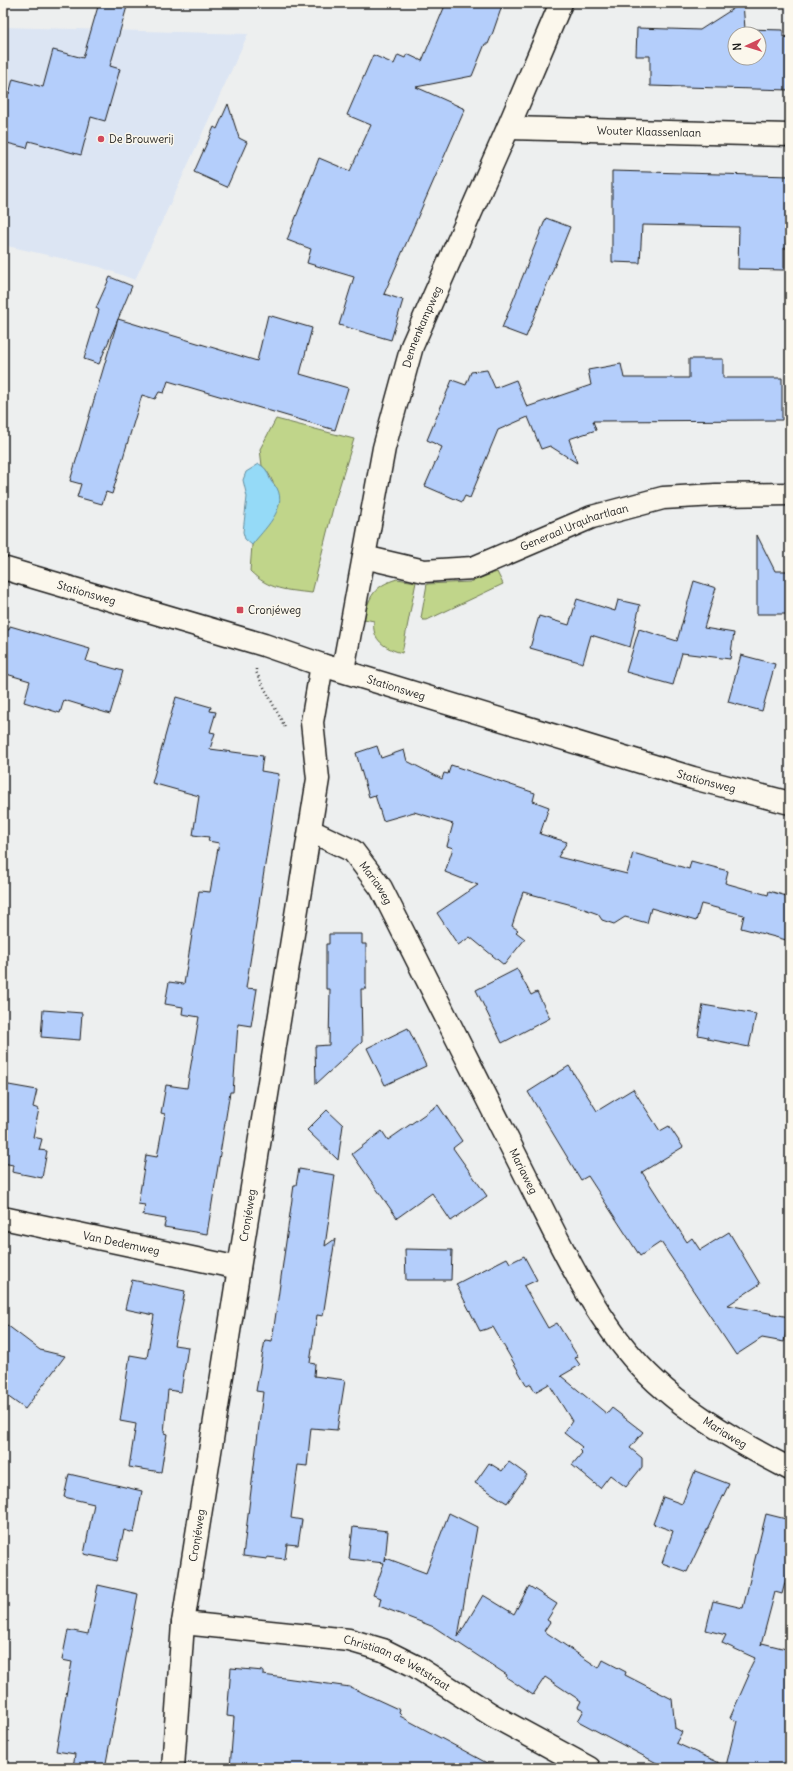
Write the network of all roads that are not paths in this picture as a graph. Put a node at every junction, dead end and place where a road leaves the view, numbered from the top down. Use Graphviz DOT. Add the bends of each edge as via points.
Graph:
graph roads {
  1 [pos="561,3"];
  2 [pos="508,128"];
  3 [pos="790,135"];
  4 [pos="790,494"];
  5 [pos="364,557"];
  6 [pos="3,568"];
  7 [pos="322,665"];
  8 [pos="343,670"];
  9 [pos="790,803"];
  10 [pos="311,831"];
  11 [pos="3,1218"];
  12 [pos="239,1268"];
  13 [pos="790,1469"];
  14 [pos="184,1623"];
  15 [pos="173,1768"];
  16 [pos="589,1768"];
  1 -- 2 [label="street, Dennenkampweg"];
  2 -- 3 [label="street, Wouter Klaassenlaan"];
  2 -- 5 [label="street, Dennenkampweg" via="412,346 384,448"];
  4 -- 5 [label="street, Generaal Urquhartlaan" via="716,494 664,498 592,518 472,568 424,571"];
  5 -- 8 [label="street, Dennenkampweg"];
  6 -- 7 [label="street, Stationsweg" via="264,645"];
  7 -- 8 [label="street, Stationsweg"];
  7 -- 10 [label="street, Cronjéweg" via="312,722 318,779"];
  8 -- 9 [label="street, Stationsweg" via="693,778"];
  10 -- 12 [label="street, Cronjéweg"];
  10 -- 13 [label="street, Mariaweg" via="353,851 381,888 568,1260 605,1321 633,1358 667,1392 713,1424"];
  11 -- 12 [label="street, Van Dedemweg"];
  12 -- 14 [label="street, Cronjéweg"];
  14 -- 15 [label="street, Cronjéweg"];
  14 -- 16 [label="street, Christiaan de Wetstraat" via="349,1640 383,1650 415,1666 492,1715"];
}
